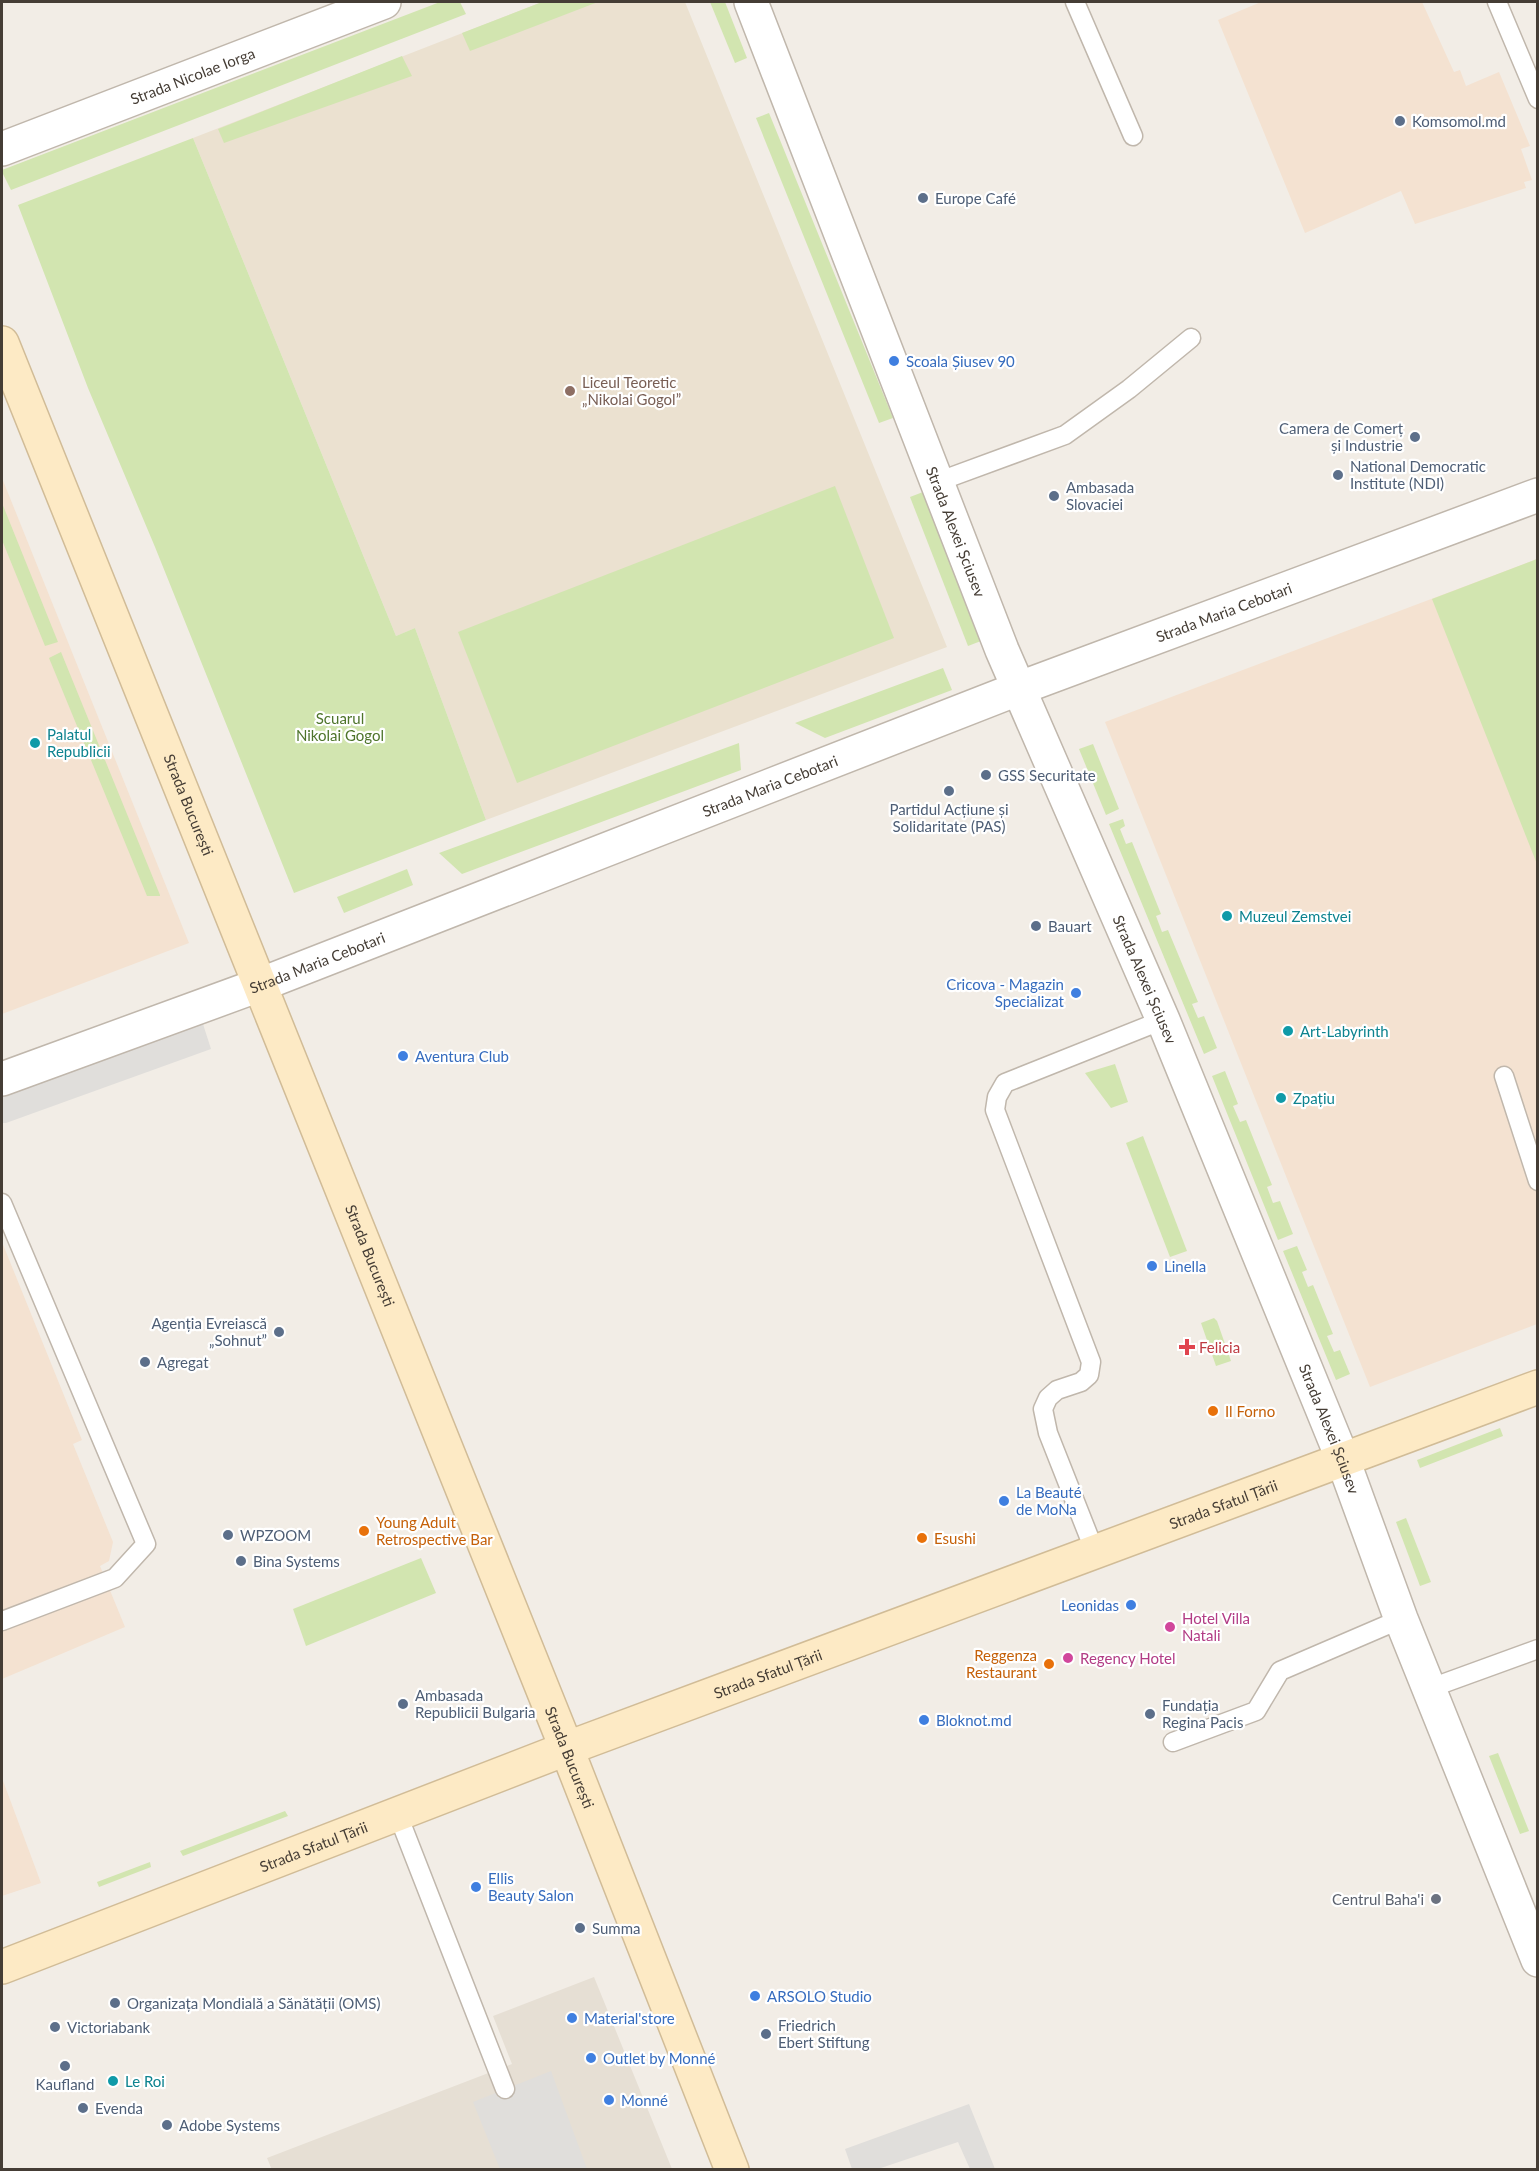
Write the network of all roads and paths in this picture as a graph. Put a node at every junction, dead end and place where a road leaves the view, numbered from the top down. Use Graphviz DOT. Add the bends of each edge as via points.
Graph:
graph roads {
  1 [pos="384,2"];
  2 [pos="750,2"];
  3 [pos="1075,2"];
  4 [pos="1497,2"];
  5 [pos="344,9"];
  6 [pos="1538,99"];
  7 [pos="1133,136"];
  8 [pos="2,149"];
  9 [pos="1191,338"];
  10 [pos="2,343"];
  11 [pos="938,482"];
  12 [pos="1538,495"];
  13 [pos="1020,688"];
  14 [pos="262,984"];
  15 [pos="1162,1020"];
  16 [pos="1504,1076"];
  17 [pos="2,1079"];
  18 [pos="1538,1181"];
  19 [pos="2,1203"];
  20 [pos="1538,1387"];
  21 [pos="1343,1460"];
  22 [pos="1095,1552"];
  23 [pos="1401,1619"];
  24 [pos="2,1621"];
  25 [pos="1538,1648"];
  26 [pos="1428,1689"];
  27 [pos="1173,1742"];
  28 [pos="568,1748"];
  29 [pos="398,1815"];
  30 [pos="1538,1960"];
  31 [pos="2,1967"];
  32 [pos="505,2089"];
  33 [pos="732,2169"];
  1 -- 5 [label="street, Strada Nicolae Iorga"];
  2 -- 11 [label="street, Strada Alexei Șciusev"];
  3 -- 7 [label="lane"];
  4 -- 6 [label="lane"];
  5 -- 8 [label="street, Strada Nicolae Iorga"];
  9 -- 11 [label="lane" via="1065,435"];
  10 -- 14 [label="main road, Strada București"];
  11 -- 13 [label="street, Strada Alexei Șciusev"];
  12 -- 13 [label="street, Strada Maria Cebotari"];
  13 -- 14 [label="street, Strada Maria Cebotari"];
  13 -- 15 [label="street, Strada Alexei Șciusev"];
  14 -- 17 [label="street, Strada Maria Cebotari"];
  14 -- 28 [label="main road, Strada București"];
  15 -- 21 [label="street, Strada Alexei Șciusev"];
  15 -- 22 [label="lane" via="1005,1083 995,1110 1091,1362 1089,1375 1057,1390 1044,1409 1048,1432"];
  16 -- 18 [label="lane"];
  19 -- 24 [label="lane" via="146,1544 115,1578"];
  20 -- 21 [label="main road, Strada Sfatul Țării"];
  21 -- 22 [label="main road, Strada Sfatul Țării"];
  21 -- 23 [label="street, Strada Alexei Șciusev"];
  22 -- 28 [label="main road, Strada Sfatul Țării"];
  23 -- 26 [label="street, Strada Alexei Șciusev"];
  23 -- 27 [label="lane" via="1280,1671 1256,1711"];
  25 -- 26 [label="lane"];
  26 -- 30 [label="street, Strada Alexei Șciusev"];
  28 -- 29 [label="main road, Strada Sfatul Țării"];
  28 -- 33 [label="main road, Strada București"];
  29 -- 31 [label="main road, Strada Sfatul Țării"];
  29 -- 32 [label="lane"];
}
